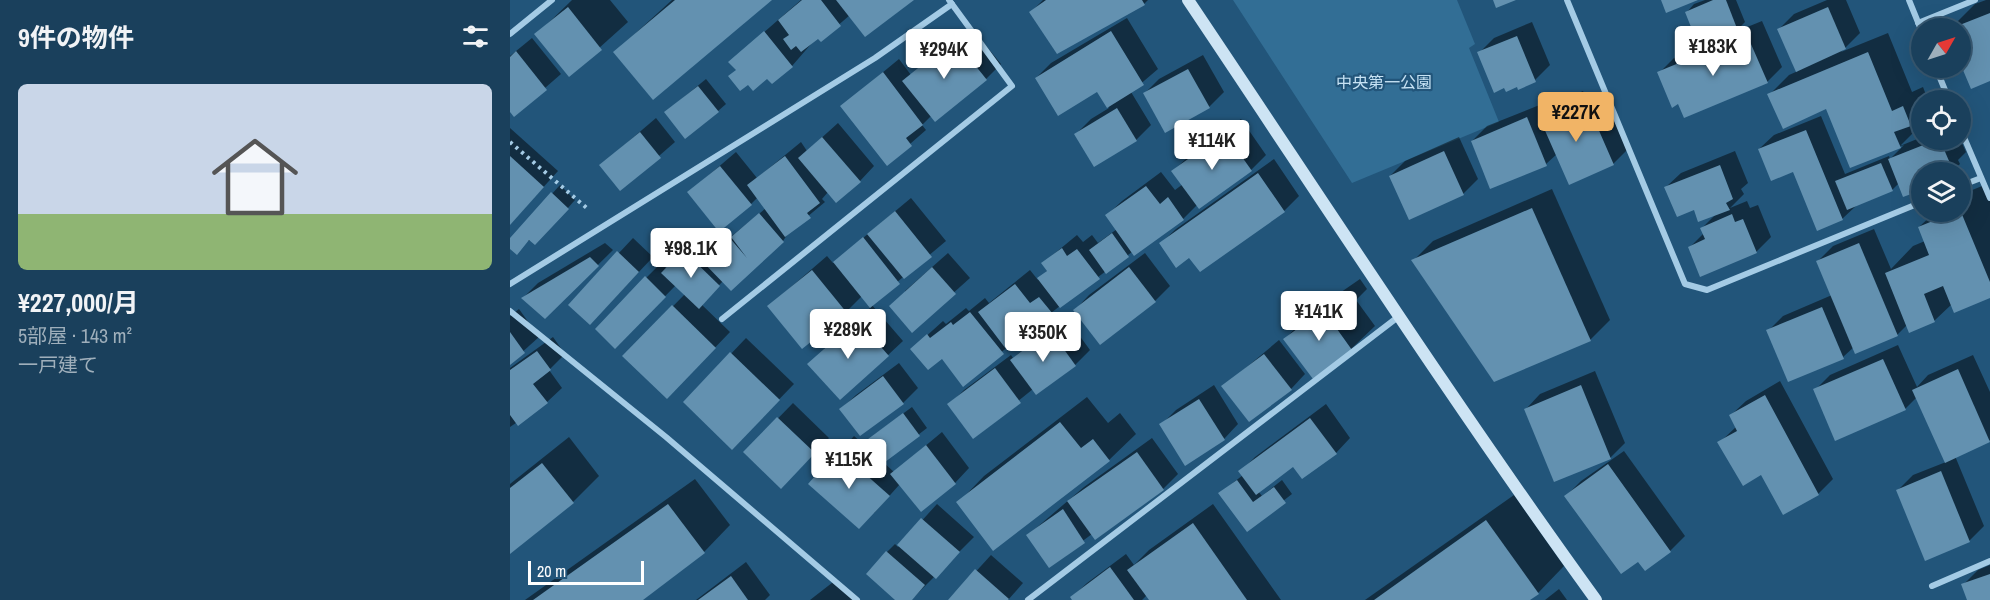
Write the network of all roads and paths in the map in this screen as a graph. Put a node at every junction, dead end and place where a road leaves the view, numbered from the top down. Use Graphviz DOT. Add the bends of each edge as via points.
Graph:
graph roads {
  1 [pos="552,0"];
  2 [pos="1188,0"];
  3 [pos="1567,0"];
  4 [pos="1909,0"];
  5 [pos="1975,0"];
  6 [pos="951,2"];
  7 [pos="1916,18"];
  8 [pos="1930,18"];
  9 [pos="510,34"];
  10 [pos="510,142"];
  11 [pos="1969,150"];
  12 [pos="1981,178"];
  13 [pos="1971,182"];
  14 [pos="1990,198"];
  15 [pos="1911,207"];
  16 [pos="606,225"];
  17 [pos="510,285"];
  18 [pos="510,311"];
  19 [pos="1398,317"];
  20 [pos="722,319"];
  21 [pos="1990,561"];
  22 [pos="1932,586"];
  23 [pos="857,600"];
  24 [pos="1028,600"];
  25 [pos="1596,600"];
  1 -- 9 [label="street"];
  2 -- 19 [label="street"];
  3 -- 15 [label="street" via="1685,284 1707,290"];
  4 -- 7 [label="street"];
  5 -- 8 [label="street"];
  6 -- 16 [label="street" via="875,58"];
  6 -- 20 [label="street" via="1012,86"];
  10 -- 16 [label="path"];
  11 -- 12 [label="street"];
  12 -- 13 [label="street"];
  12 -- 14 [label="street"];
  16 -- 17 [label="street"];
  18 -- 23 [label="street" via="666,437"];
  19 -- 24 [label="street"];
  19 -- 25 [label="street"];
  21 -- 22 [label="street"];
}
